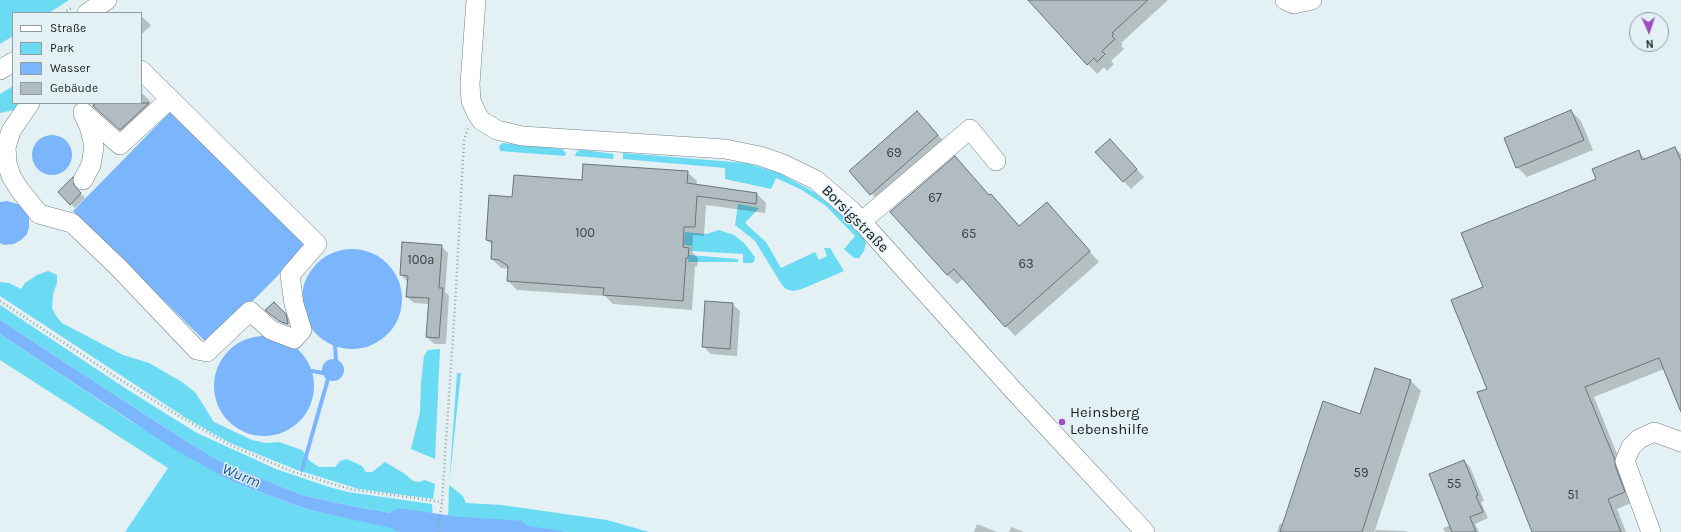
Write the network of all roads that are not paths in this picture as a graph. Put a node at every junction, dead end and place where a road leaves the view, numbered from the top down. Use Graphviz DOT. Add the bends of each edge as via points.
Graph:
graph roads {
  1 [pos="107,0"];
  2 [pos="476,0"];
  3 [pos="1285,0"];
  4 [pos="1312,0"];
  5 [pos="89,12"];
  6 [pos="12,63"];
  7 [pos="0,70"];
  8 [pos="142,71"];
  9 [pos="170,99"];
  10 [pos="29,104"];
  11 [pos="78,107"];
  12 [pos="996,161"];
  13 [pos="83,180"];
  14 [pos="861,222"];
  15 [pos="1681,442"];
  16 [pos="1145,532"];
  17 [pos="1651,532"];
  1 -- 5 [label="street"];
  2 -- 14 [label="street, Borsigstraße" via="471,101 482,121 497,130 522,136 725,149 760,156 816,180"];
  3 -- 4 [label="street" via="1294,4"];
  6 -- 7 [label="street"];
  8 -- 9 [label="street"];
  9 -- 10 [label="street" via="317,244 290,275 294,304 302,330 294,339 271,330 250,311 206,352 197,350 72,223 39,214 18,189 7,163 6,147 11,131"];
  9 -- 11 [label="street" via="120,145"];
  11 -- 13 [label="street" via="90,129 94,147 91,166"];
  12 -- 14 [label="street" via="970,129"];
  14 -- 16 [label="street, Borsigstraße"];
  15 -- 17 [label="street" via="1654,432 1639,439 1631,447 1625,461"];
}
